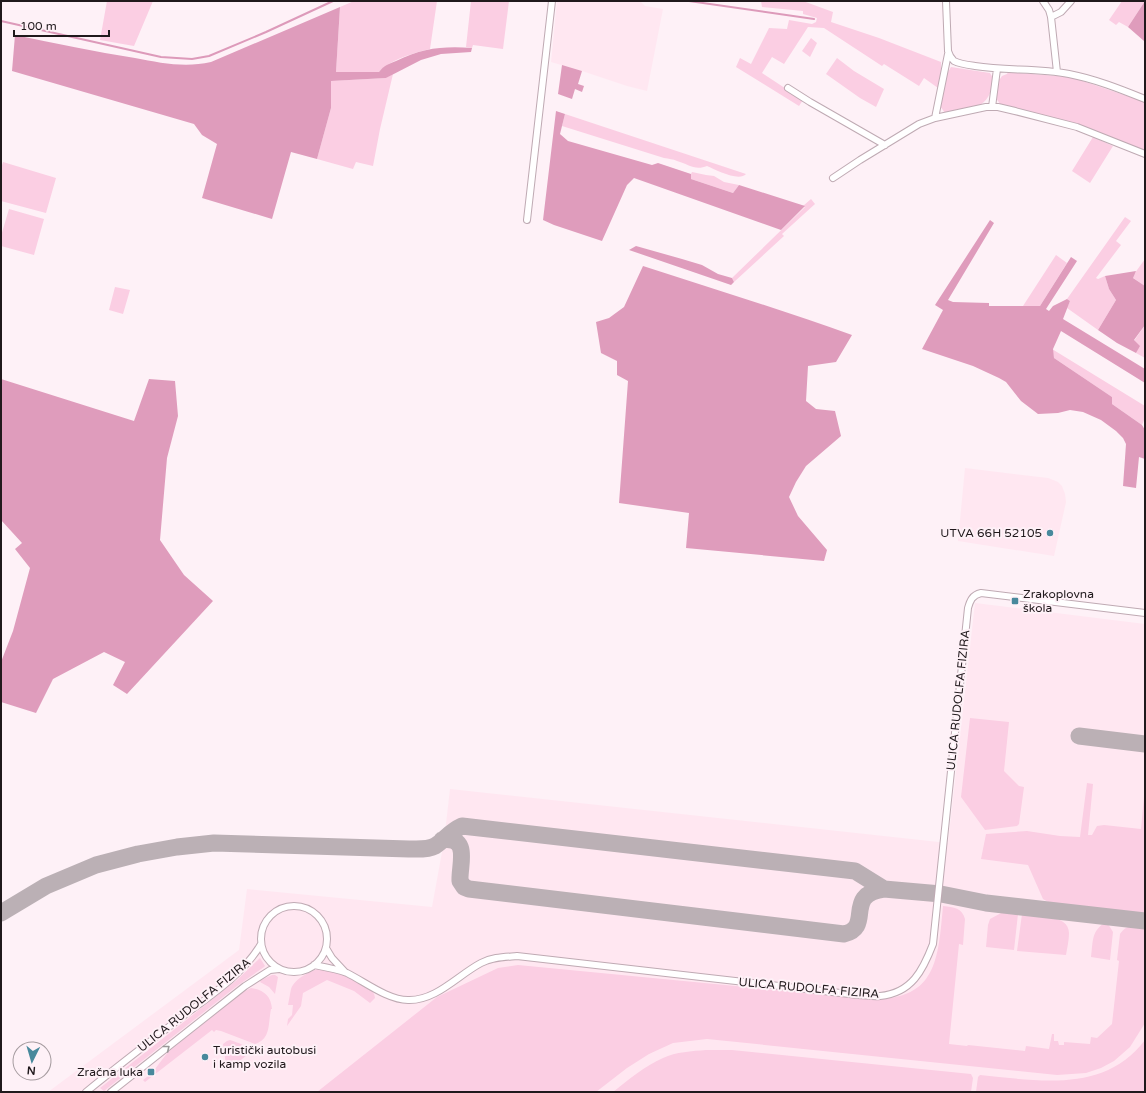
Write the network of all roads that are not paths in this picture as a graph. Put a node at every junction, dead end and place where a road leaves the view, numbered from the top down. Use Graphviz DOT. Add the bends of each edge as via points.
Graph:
graph roads {
  1 [pos="552,1"];
  2 [pos="946,1"];
  3 [pos="1043,1"];
  4 [pos="1071,1"];
  5 [pos="1051,17"];
  6 [pos="948,54"];
  7 [pos="997,69"];
  8 [pos="1057,72"];
  9 [pos="788,88"];
  10 [pos="1145,98"];
  11 [pos="992,107"];
  12 [pos="935,118"];
  13 [pos="885,145"];
  14 [pos="1145,154"];
  15 [pos="833,178"];
  16 [pos="527,220"];
  17 [pos="1145,613"];
  18 [pos="261,944"];
  19 [pos="326,948"];
  20 [pos="314,965"];
  21 [pos="279,969"];
  22 [pos="346,973"];
  23 [pos="86,1092"];
  24 [pos="111,1092"];
  1 -- 16 [label="street"];
  2 -- 6 [label="street"];
  3 -- 5 [label="street"];
  4 -- 5 [label="street" via="1061,12"];
  5 -- 8 [label="street"];
  6 -- 7 [label="street" via="954,61 962,64"];
  6 -- 12 [label="street"];
  7 -- 8 [label="street"];
  7 -- 11 [label="street"];
  8 -- 10 [label="street" via="1093,80"];
  9 -- 13 [label="street"];
  11 -- 12 [label="street"];
  11 -- 14 [label="street" via="1037,115 1077,127"];
  12 -- 13 [label="street" via="919,124"];
  13 -- 15 [label="street"];
  17 -- 22 [label="street, ULICA RUDOLFA FIZIRA" via="981,593 971,599 933,944 918,977 895,993 880,996 858,995 517,956 483,962 431,995 410,1000 397,999"];
  18 -- 19 [label="street, ULICA RUDOLFA FIZIRA" via="262,930 270,917 284,908 294,907 310,911 320,919 326,930"];
  18 -- 21 [label="street, ULICA RUDOLFA FIZIRA" via="266,957"];
  18 -- 23 [label="street, ULICA RUDOLFA FIZIRA" via="255,955 239,971"];
  19 -- 20 [label="street"];
  19 -- 22 [label="street, ULICA RUDOLFA FIZIRA"];
  20 -- 21 [label="street, ULICA RUDOLFA FIZIRA" via="299,972"];
  20 -- 22 [label="street, ULICA RUDOLFA FIZIRA"];
  24 -- 21 [label="street, ULICA RUDOLFA FIZIRA, one-way" via="245,986 270,970"];
}
